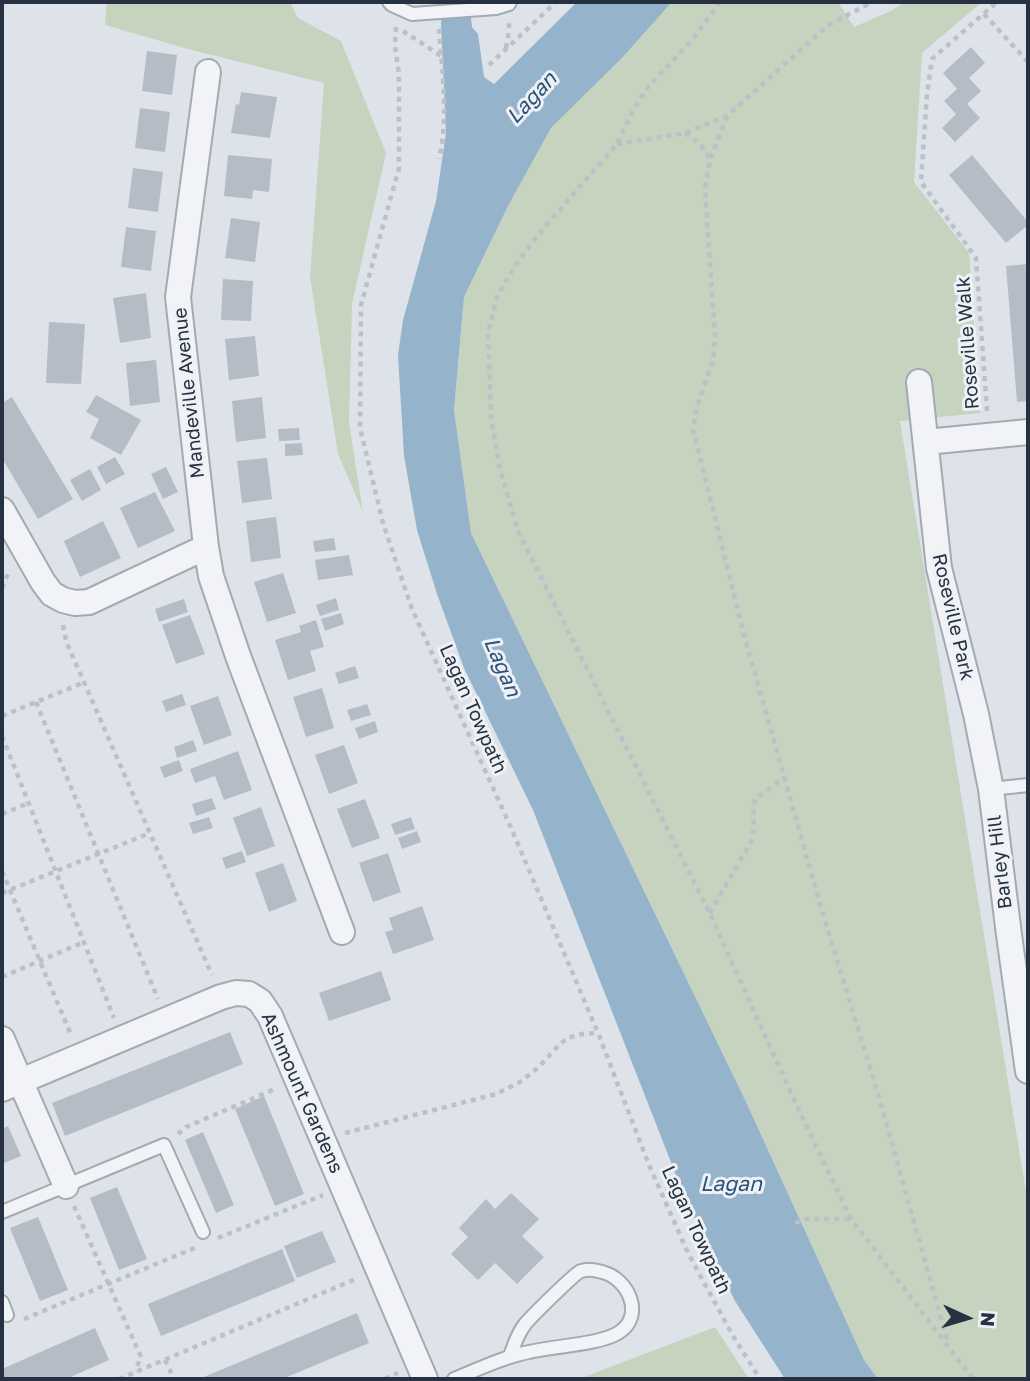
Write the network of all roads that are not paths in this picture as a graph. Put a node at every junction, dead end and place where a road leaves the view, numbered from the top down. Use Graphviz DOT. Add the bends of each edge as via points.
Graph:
graph roads {
  1 [pos="389,2"];
  2 [pos="505,5"];
  3 [pos="208,72"];
  4 [pos="919,383"];
  5 [pos="1028,432"];
  6 [pos="926,442"];
  7 [pos="2,510"];
  8 [pos="205,547"];
  9 [pos="1028,785"];
  10 [pos="991,789"];
  11 [pos="342,932"];
  12 [pos="1019,934"];
  13 [pos="2,1039"];
  14 [pos="1028,1071"];
  15 [pos="11,1085"];
  16 [pos="66,1186"];
  17 [pos="2,1212"];
  18 [pos="203,1232"];
  19 [pos="2,1302"];
  20 [pos="10,1320"];
  21 [pos="510,1356"];
  22 [pos="425,1379"];
  23 [pos="454,1379"];
  1 -- 2 [label="lane" via="409,13"];
  3 -- 8 [label="street, Mandeville Avenue" via="178,297"];
  4 -- 6 [label="street, Roseville Park"];
  5 -- 6 [label="street"];
  6 -- 10 [label="street, Roseville Park" via="939,568"];
  7 -- 8 [label="street" via="52,594 75,603 89,602"];
  8 -- 11 [label="street, Mandeville Avenue" via="238,656"];
  9 -- 10 [label="lane"];
  10 -- 12 [label="street, Barley Hill"];
  12 -- 14 [label="street, Barley Hill"];
  13 -- 15 [label="street"];
  15 -- 16 [label="street"];
  15 -- 22 [label="street, Ashmount Gardens" via="221,997 249,994 260,1001 298,1079"];
  16 -- 17 [label="lane"];
  16 -- 18 [label="lane" via="164,1145"];
  19 -- 20 [label="lane"];
  21 -- 21 [label="lane" via="525,1324 579,1272 605,1272 621,1282 631,1296 628,1324 619,1332"];
  21 -- 23 [label="lane"];
}
